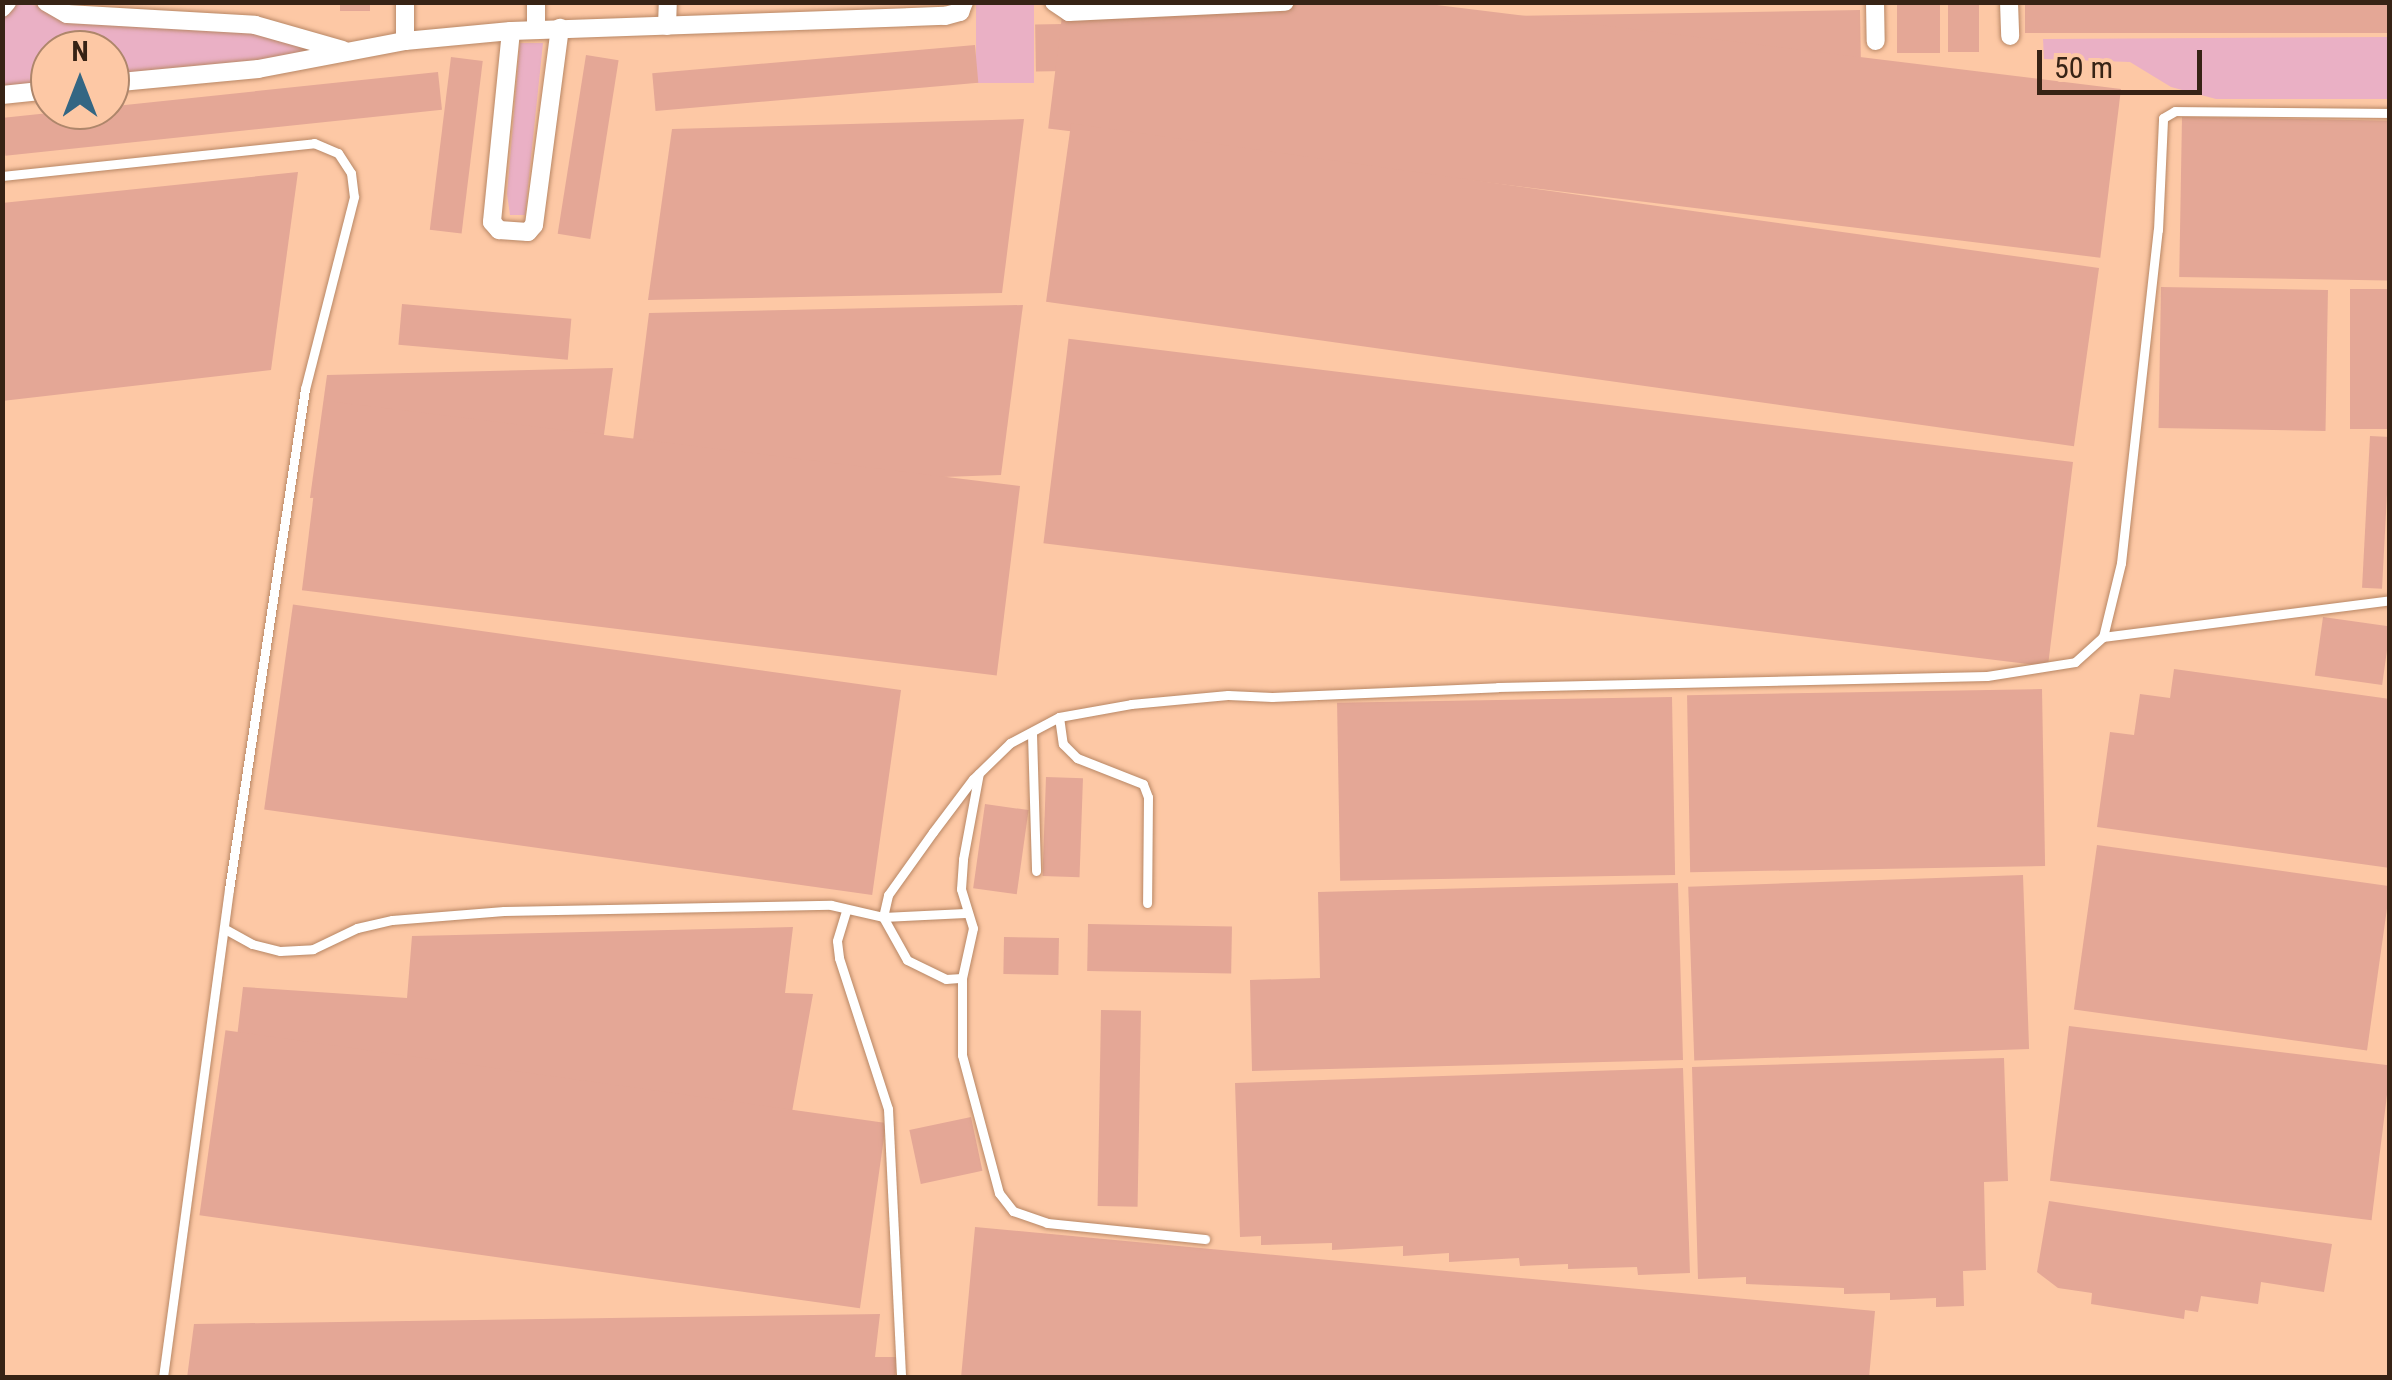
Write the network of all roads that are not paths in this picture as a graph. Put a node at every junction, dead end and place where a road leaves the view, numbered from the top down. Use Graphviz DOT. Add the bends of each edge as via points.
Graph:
graph roads {
  1 [pos="46,2"];
  2 [pos="405,2"];
  3 [pos="536,2"];
  4 [pos="668,2"];
  5 [pos="964,2"];
  6 [pos="1054,2"];
  7 [pos="1286,2"];
  8 [pos="1875,2"];
  9 [pos="2009,2"];
  10 [pos="666,26"];
  11 [pos="560,28"];
  12 [pos="536,29"];
  13 [pos="512,30"];
  14 [pos="2010,36"];
  15 [pos="406,42"];
  16 [pos="1876,42"];
  17 [pos="354,52"];
  18 [pos="130,81"];
  19 [pos="30,92"];
  20 [pos="2,94"];
  21 [pos="2390,112"];
  22 [pos="2,176"];
  23 [pos="2390,600"];
  24 [pos="2103,637"];
  25 [pos="1059,718"];
  26 [pos="1032,734"];
  27 [pos="978,773"];
  28 [pos="1036,871"];
  29 [pos="1147,903"];
  30 [pos="846,911"];
  31 [pos="965,913"];
  32 [pos="882,917"];
  33 [pos="226,929"];
  34 [pos="962,978"];
  35 [pos="1205,1239"];
  36 [pos="163,1378"];
  37 [pos="901,1378"];
  1 -- 17 [label="street" via="67,14 255,26"];
  2 -- 15 [label="street"];
  3 -- 12 [label="street"];
  4 -- 10 [label="street"];
  5 -- 10 [label="street" via="960,12 945,16"];
  6 -- 7 [label="street" via="1069,12"];
  8 -- 16 [label="street"];
  9 -- 14 [label="street"];
  10 -- 11 [label="street"];
  11 -- 12 [label="street"];
  11 -- 13 [label="street" via="528,232 499,230 492,222"];
  12 -- 13 [label="street"];
  13 -- 15 [label="street"];
  15 -- 17 [label="street"];
  17 -- 18 [label="street"];
  19 -- 20 [label="street"];
  21 -- 24 [label="lane" via="2175,111 2163,118 2158,230 2121,563"];
  22 -- 33 [label="lane" via="314,143 338,154 351,174 354,197 305,389"];
  23 -- 24 [label="lane"];
  24 -- 25 [label="lane" via="2075,662 1987,676 1498,686 1272,698 1228,694"];
  25 -- 26 [label="lane"];
  25 -- 29 [label="lane" via="1063,744 1077,758 1142,784 1148,797"];
  26 -- 27 [label="lane" via="1010,743"];
  26 -- 28 [label="lane"];
  27 -- 31 [label="lane" via="963,859"];
  27 -- 32 [label="lane" via="888,895"];
  30 -- 32 [label="lane"];
  30 -- 33 [label="lane" via="830,904 442,915 392,920 313,949 280,951"];
  30 -- 37 [label="lane" via="838,941 842,968 888,1109"];
  31 -- 32 [label="lane"];
  31 -- 34 [label="lane" via="973,928"];
  32 -- 34 [label="lane" via="908,960 946,979"];
  33 -- 36 [label="lane"];
  34 -- 35 [label="lane" via="962,1055 995,1182 1013,1211 1046,1223"];
}
